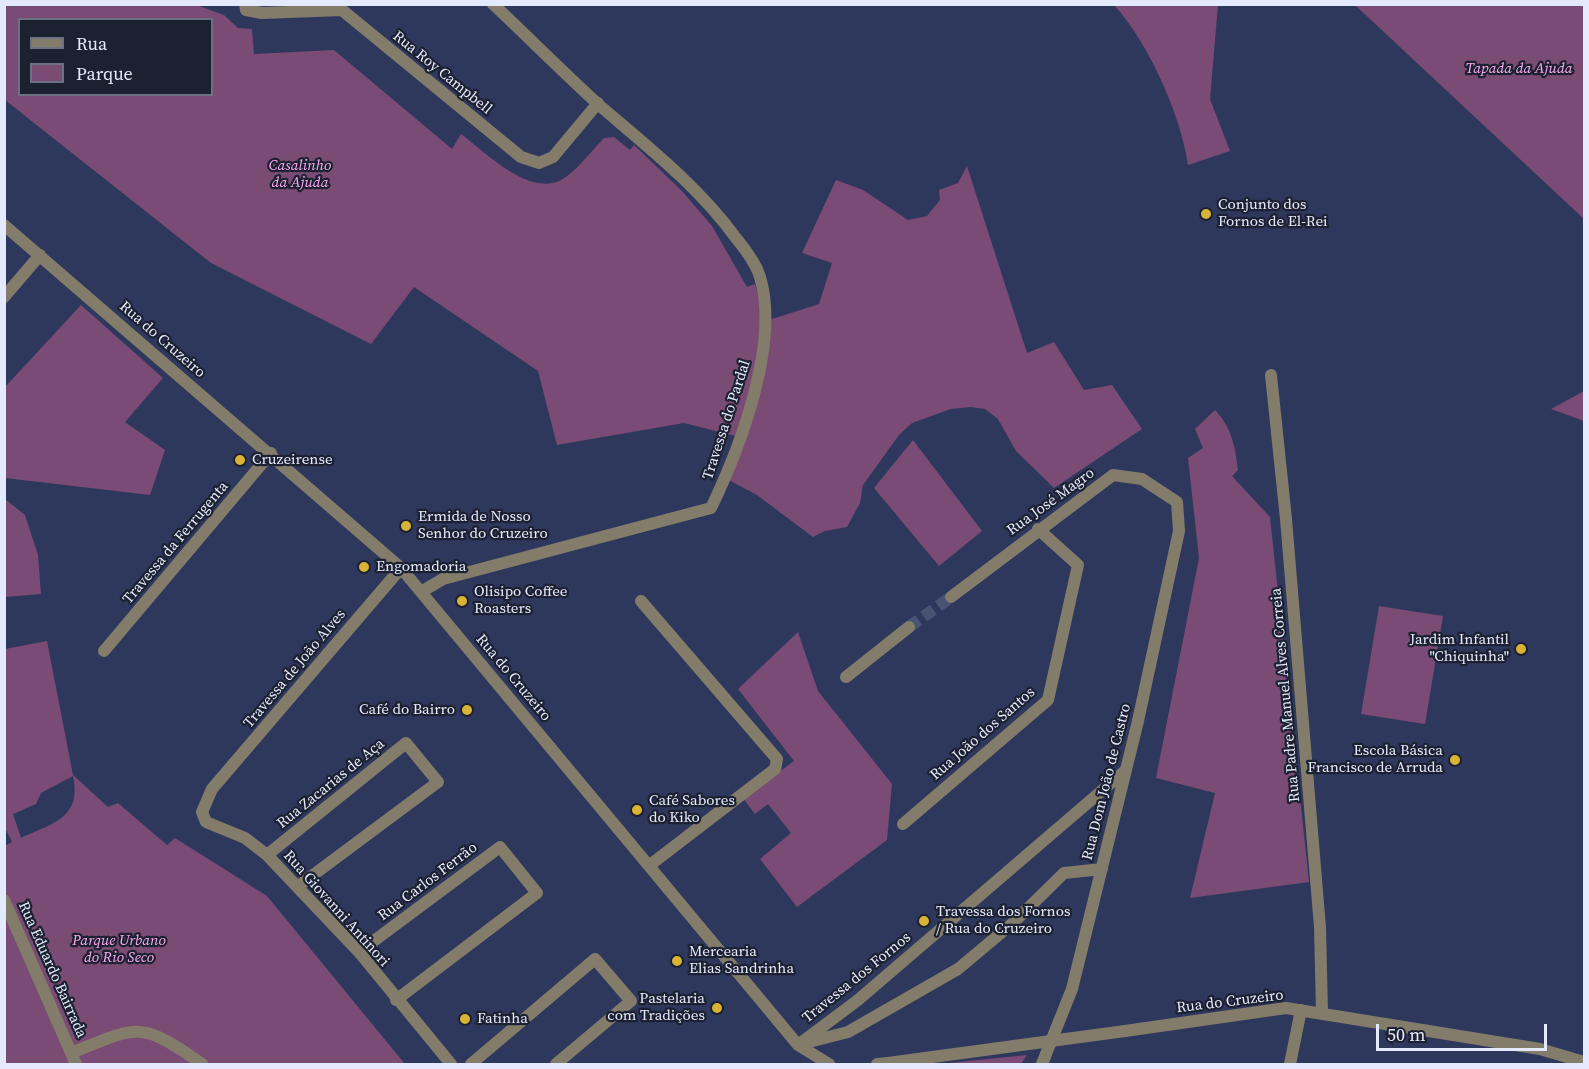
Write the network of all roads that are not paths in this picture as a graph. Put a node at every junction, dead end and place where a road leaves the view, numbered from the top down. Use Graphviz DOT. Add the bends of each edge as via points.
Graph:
graph roads {
  1 [pos="246,4"];
  2 [pos="493,4"];
  3 [pos="598,103"];
  4 [pos="4,225"];
  5 [pos="40,255"];
  6 [pos="4,297"];
  7 [pos="1271,375"];
  8 [pos="271,453"];
  9 [pos="1177,502"];
  10 [pos="1038,529"];
  11 [pos="400,568"];
  12 [pos="421,592"];
  13 [pos="951,597"];
  14 [pos="640,601"];
  15 [pos="909,627"];
  16 [pos="104,651"];
  17 [pos="846,677"];
  18 [pos="1126,770"];
  19 [pos="212,789"];
  20 [pos="903,824"];
  21 [pos="267,855"];
  22 [pos="650,865"];
  23 [pos="1102,869"];
  24 [pos="297,887"];
  25 [pos="4,900"];
  26 [pos="359,952"];
  27 [pos="396,1000"];
  28 [pos="1301,1010"];
  29 [pos="1322,1013"];
  30 [pos="798,1045"];
  31 [pos="74,1059"];
  32 [pos="1584,1062"];
  33 [pos="882,1064"];
  34 [pos="202,1065"];
  35 [pos="451,1065"];
  36 [pos="471,1065"];
  37 [pos="556,1065"];
  38 [pos="829,1065"];
  39 [pos="1042,1065"];
  40 [pos="1290,1065"];
  1 -- 3 [label="street, Rua Roy Campbell" via="246,10 262,13 342,10 521,157 539,164 552,157"];
  2 -- 3 [label="street"];
  3 -- 12 [label="street, Travessa do Pardal" via="690,183 724,222 760,276 766,321 763,366 725,478 711,508 443,579"];
  4 -- 5 [label="street, Rua do Cruzeiro"];
  5 -- 6 [label="street"];
  5 -- 8 [label="street, Rua do Cruzeiro"];
  7 -- 29 [label="street, Rua Padre Manuel Alves Correia" via="1287,519 1320,927"];
  8 -- 11 [label="street, Rua do Cruzeiro"];
  8 -- 16 [label="street, Travessa da Ferrugenta"];
  9 -- 10 [label="street, Rua José Magro" via="1142,479 1113,475"];
  9 -- 18 [label="street, Rua Dom João de Castro" via="1179,531"];
  10 -- 13 [label="street, Rua José Magro"];
  10 -- 20 [label="street, Rua João dos Santos" via="1078,565 1048,700"];
  11 -- 12 [label="street, Rua do Cruzeiro"];
  11 -- 19 [label="street, Travessa de João Alves"];
  12 -- 22 [label="street, Rua do Cruzeiro"];
  14 -- 22 [label="street" via="777,759 775,769"];
  15 -- 17 [label="street"];
  18 -- 23 [label="street, Rua Dom João de Castro"];
  18 -- 30 [label="street, Travessa dos Fornos" via="858,1000"];
  19 -- 21 [label="street, Rua Giovanni Antinori" via="202,812 206,822 245,838"];
  21 -- 24 [label="street, Rua Giovanni Antinori"];
  21 -- 24 [label="street, Rua Zacarias de Aça" via="406,743 438,783"];
  22 -- 30 [label="street, Rua do Cruzeiro"];
  23 -- 30 [label="street, Travessa dos Fornos" via="1064,873 958,969 848,1032"];
  23 -- 39 [label="street, Rua Dom João de Castro" via="1072,989"];
  24 -- 26 [label="street, Rua Giovanni Antinori"];
  25 -- 31 [label="street, Rua Eduardo Bairrada"];
  26 -- 27 [label="street, Rua Giovanni Antinori"];
  26 -- 27 [label="street, Rua Carlos Ferrão" via="500,847 537,893"];
  27 -- 35 [label="street, Rua Giovanni Antinori"];
  28 -- 29 [label="street, Rua do Cruzeiro"];
  28 -- 33 [label="street, Rua do Cruzeiro, bridge" via="1272,1009"];
  28 -- 40 [label="street"];
  29 -- 32 [label="street, Rua do Cruzeiro" via="1540,1050"];
  30 -- 38 [label="street, Rua do Cruzeiro"];
  31 -- 34 [label="street" via="115,1035 146,1031 166,1039"];
  36 -- 37 [label="street" via="595,960 631,1001"];
}
